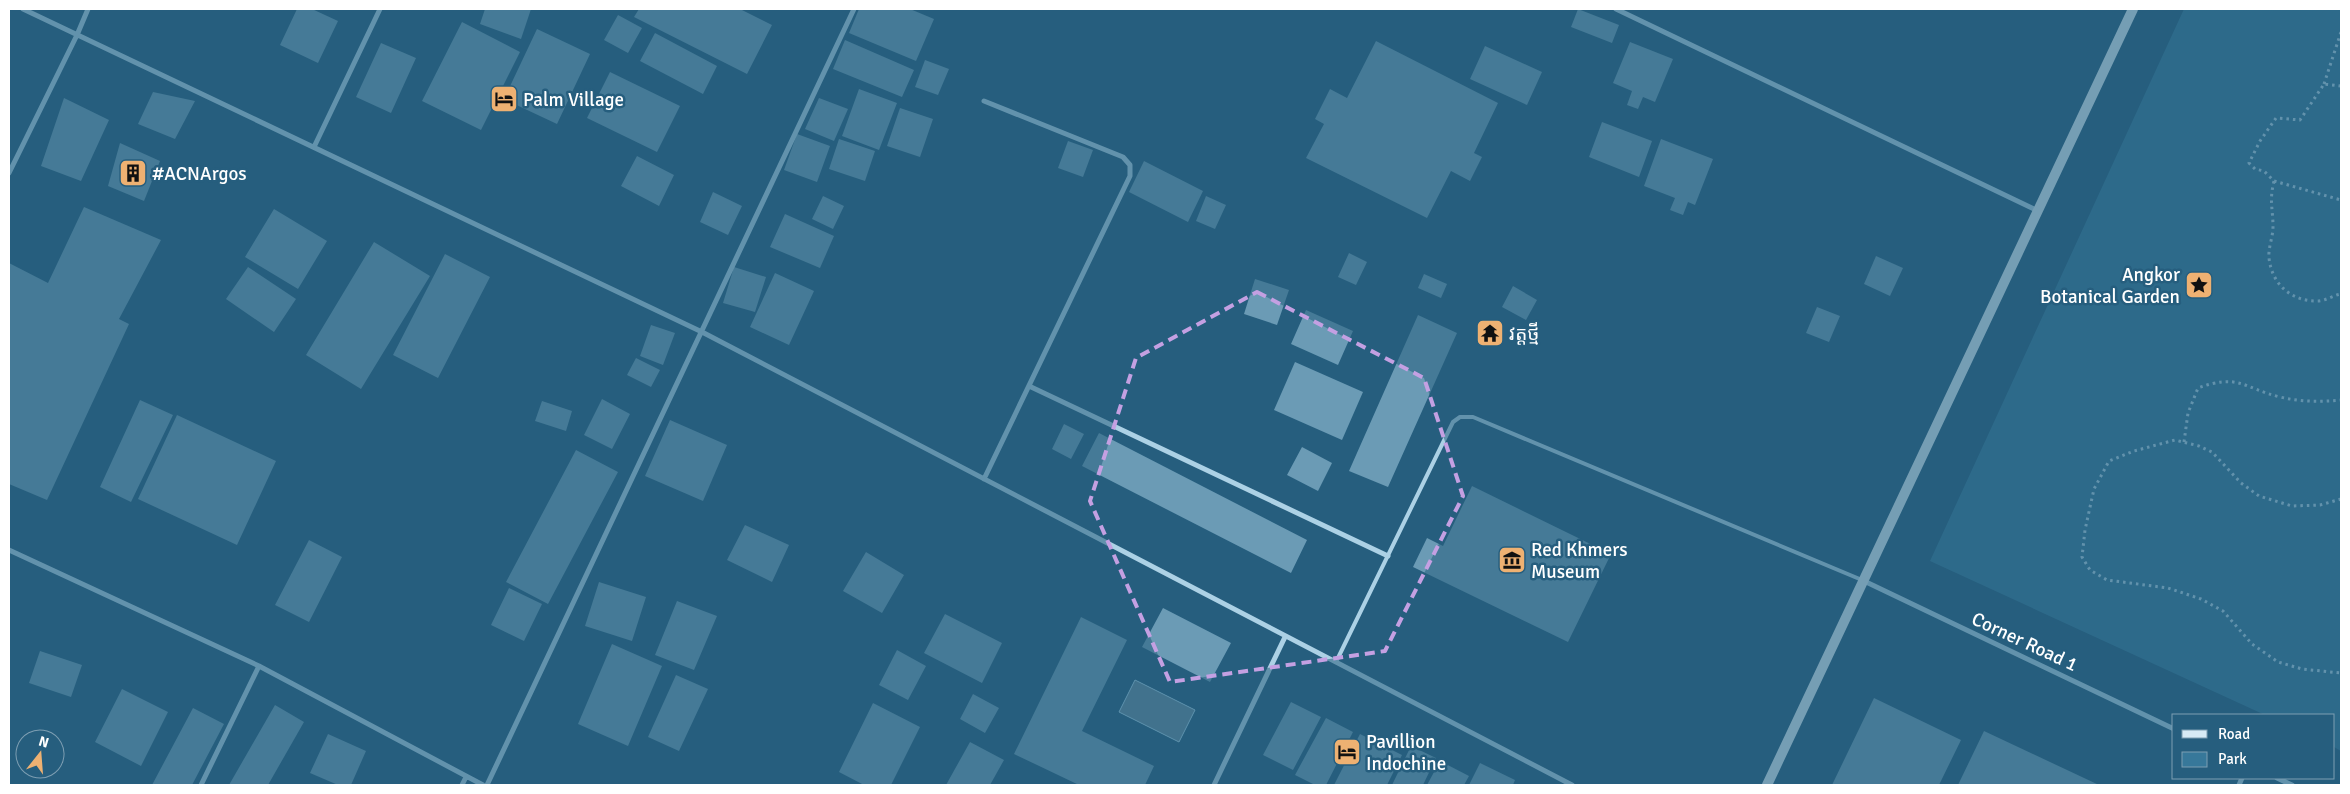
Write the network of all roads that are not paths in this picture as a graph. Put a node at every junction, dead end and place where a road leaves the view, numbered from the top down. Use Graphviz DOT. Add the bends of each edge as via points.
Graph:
graph roads {
  1 [pos="23,9"];
  2 [pos="88,9"];
  3 [pos="380,9"];
  4 [pos="854,9"];
  5 [pos="1616,9"];
  6 [pos="2133,9"];
  7 [pos="77,35"];
  8 [pos="984,101"];
  9 [pos="314,147"];
  10 [pos="9,172"];
  11 [pos="2038,211"];
  12 [pos="702,332"];
  13 [pos="1029,386"];
  14 [pos="984,479"];
  15 [pos="9,550"];
  16 [pos="1388,556"];
  17 [pos="1864,581"];
  18 [pos="1285,637"];
  19 [pos="1336,662"];
  20 [pos="259,666"];
  21 [pos="2172,728"];
  22 [pos="466,777"];
  23 [pos="2279,779"];
  24 [pos="201,785"];
  25 [pos="462,785"];
  26 [pos="484,785"];
  27 [pos="488,785"];
  28 [pos="1214,785"];
  29 [pos="1572,785"];
  30 [pos="1767,785"];
  31 [pos="2292,785"];
  1 -- 7 [label="street"];
  2 -- 7 [label="street"];
  3 -- 9 [label="street"];
  4 -- 12 [label="street"];
  5 -- 11 [label="street"];
  6 -- 11 [label="main road"];
  7 -- 9 [label="street"];
  7 -- 10 [label="street"];
  8 -- 13 [label="street" via="1123,157 1130,165 1130,176"];
  9 -- 12 [label="street"];
  11 -- 17 [label="main road"];
  12 -- 14 [label="street"];
  12 -- 27 [label="street"];
  13 -- 14 [label="street"];
  13 -- 16 [label="street"];
  14 -- 18 [label="street"];
  15 -- 20 [label="street"];
  16 -- 17 [label="lane" via="1453,422 1460,417 1473,416"];
  16 -- 19 [label="lane"];
  17 -- 21 [label="street, Corner Road 1"];
  17 -- 30 [label="main road"];
  18 -- 19 [label="street"];
  18 -- 28 [label="street"];
  19 -- 29 [label="street"];
  20 -- 22 [label="street"];
  20 -- 24 [label="street"];
  22 -- 25 [label="street"];
  22 -- 26 [label="street"];
  23 -- 31 [label="street"];
}
